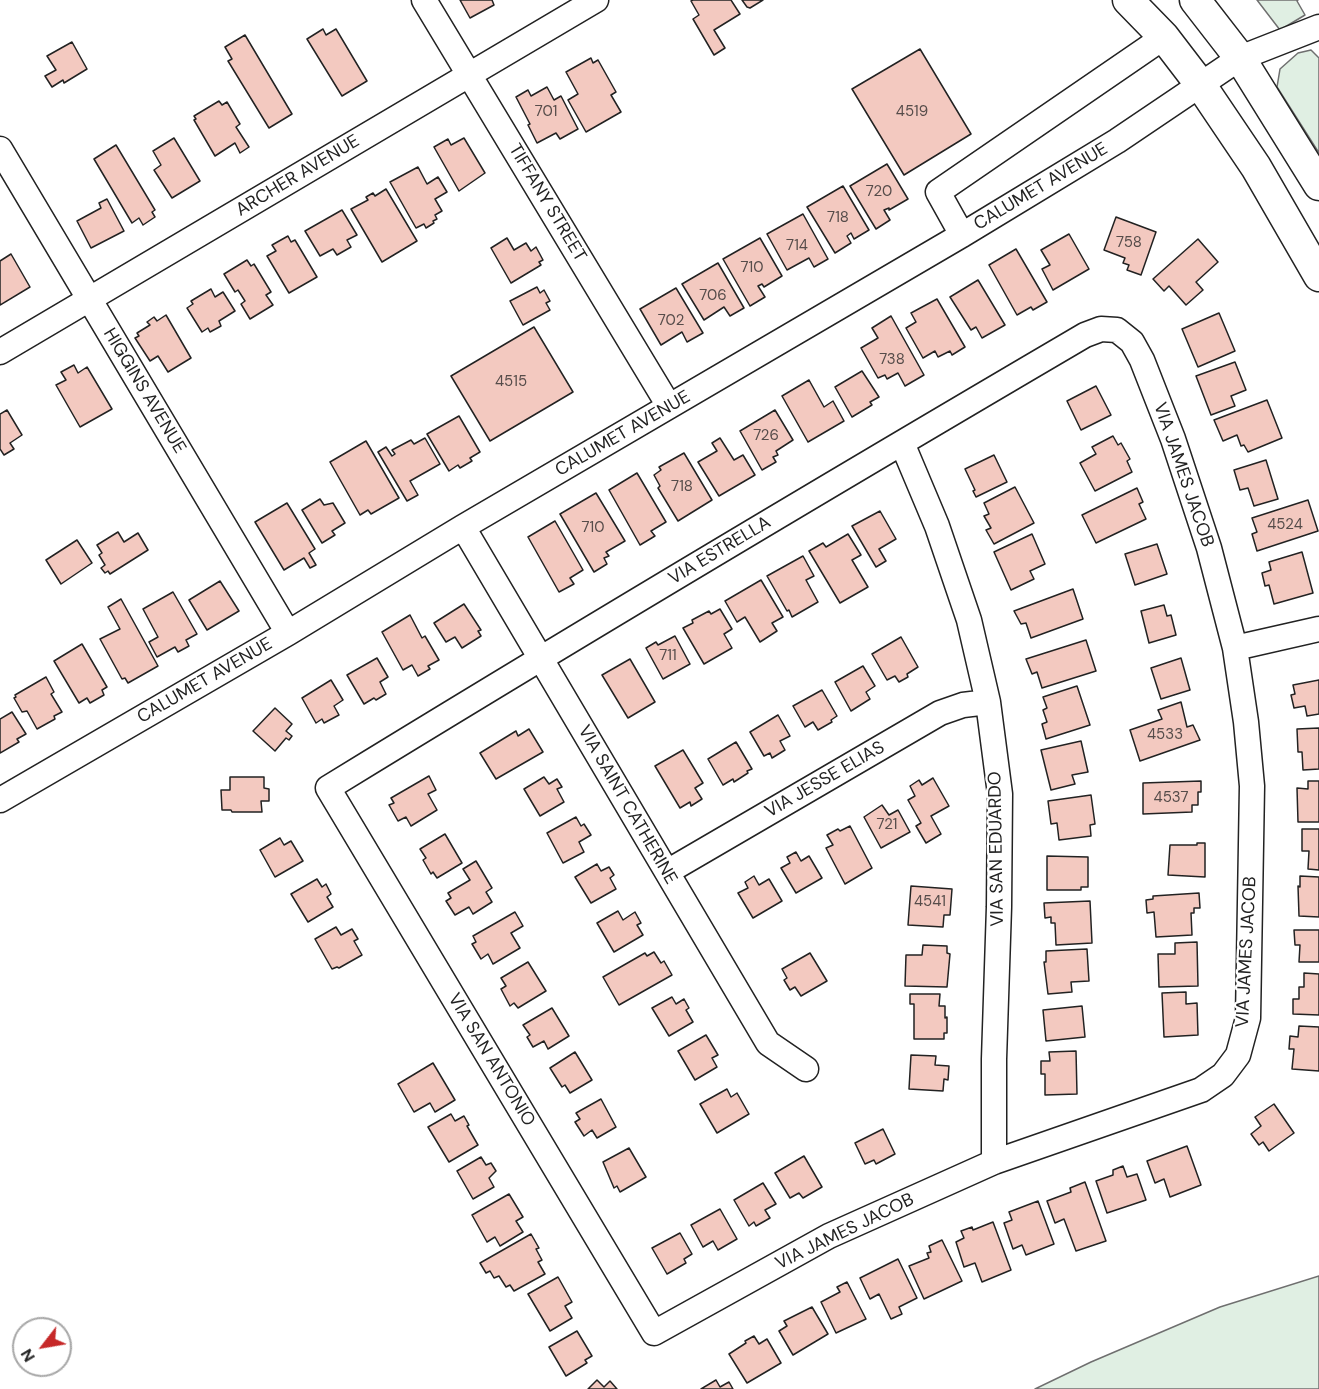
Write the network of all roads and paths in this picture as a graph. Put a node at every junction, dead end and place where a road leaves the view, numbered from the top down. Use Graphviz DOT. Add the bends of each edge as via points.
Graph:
graph roads {
  1 [pos="424,0"];
  2 [pos="596,0"];
  3 [pos="1128,0"];
  4 [pos="1195,0"];
  5 [pos="1319,27"];
  6 [pos="1164,37"];
  7 [pos="1240,58"];
  8 [pos="468,74"];
  9 [pos="1200,84"];
  10 [pos="0,149"];
  11 [pos="1319,185"];
  12 [pos="962,235"];
  13 [pos="1319,276"];
  14 [pos="89,300"];
  15 [pos="1118,330"];
  16 [pos="0,352"];
  17 [pos="669,406"];
  18 [pos="902,443"];
  19 [pos="463,527"];
  20 [pos="1319,629"];
  21 [pos="288,633"];
  22 [pos="1235,648"];
  23 [pos="541,657"];
  24 [pos="988,702"];
  25 [pos="328,788"];
  26 [pos="0,800"];
  27 [pos="667,872"];
  28 [pos="807,1069"];
  29 [pos="994,1162"];
  30 [pos="654,1333"];
  1 -- 8 [label="street, TIFFANY STREET"];
  2 -- 8 [label="street, ARCHER AVENUE"];
  3 -- 6 [label="main road"];
  4 -- 7 [label="main road"];
  5 -- 7 [label="street, CALUMET AVENUE"];
  6 -- 9 [label="main road"];
  6 -- 12 [label="street" via="938,192"];
  7 -- 9 [label="street, CALUMET AVENUE"];
  7 -- 11 [label="main road"];
  8 -- 14 [label="street, ARCHER AVENUE"];
  8 -- 17 [label="street, TIFFANY STREET"];
  9 -- 12 [label="street, CALUMET AVENUE" via="1117,141"];
  9 -- 13 [label="main road" via="1256,167"];
  10 -- 14 [label="street, HIGGINS AVENUE"];
  12 -- 17 [label="street, CALUMET AVENUE"];
  14 -- 16 [label="street, ARCHER AVENUE"];
  14 -- 21 [label="street, HIGGINS AVENUE"];
  15 -- 18 [label="street, VIA ESTRELLA" via="1101,329 1085,335"];
  15 -- 22 [label="street, VIA JAMES JACOB" via="1132,342 1142,360 1173,439 1209,548"];
  17 -- 19 [label="street, CALUMET AVENUE"];
  18 -- 23 [label="street, VIA ESTRELLA"];
  18 -- 24 [label="street, VIA SAN EDUARDO" via="937,526 969,620"];
  19 -- 21 [label="street, CALUMET AVENUE"];
  19 -- 23 [label="street, VIA SAINT CATHERINE"];
  20 -- 22 [label="street"];
  21 -- 26 [label="street, CALUMET AVENUE"];
  22 -- 29 [label="street, VIA JAMES JACOB" via="1252,786 1248,1018 1238,1055 1222,1075 1201,1090"];
  23 -- 25 [label="street, VIA ESTRELLA"];
  23 -- 27 [label="street, VIA SAINT CATHERINE"];
  24 -- 27 [label="street, VIA JESSE ELIAS" via="940,713"];
  24 -- 29 [label="street, VIA SAN EDUARDO" via="1000,794"];
  25 -- 30 [label="street, VIA SAN ANTONIO"];
  27 -- 28 [label="street, VIA SAINT CATHERINE" via="768,1043"];
  29 -- 30 [label="street, VIA JAMES JACOB" via="829,1236"];
}
